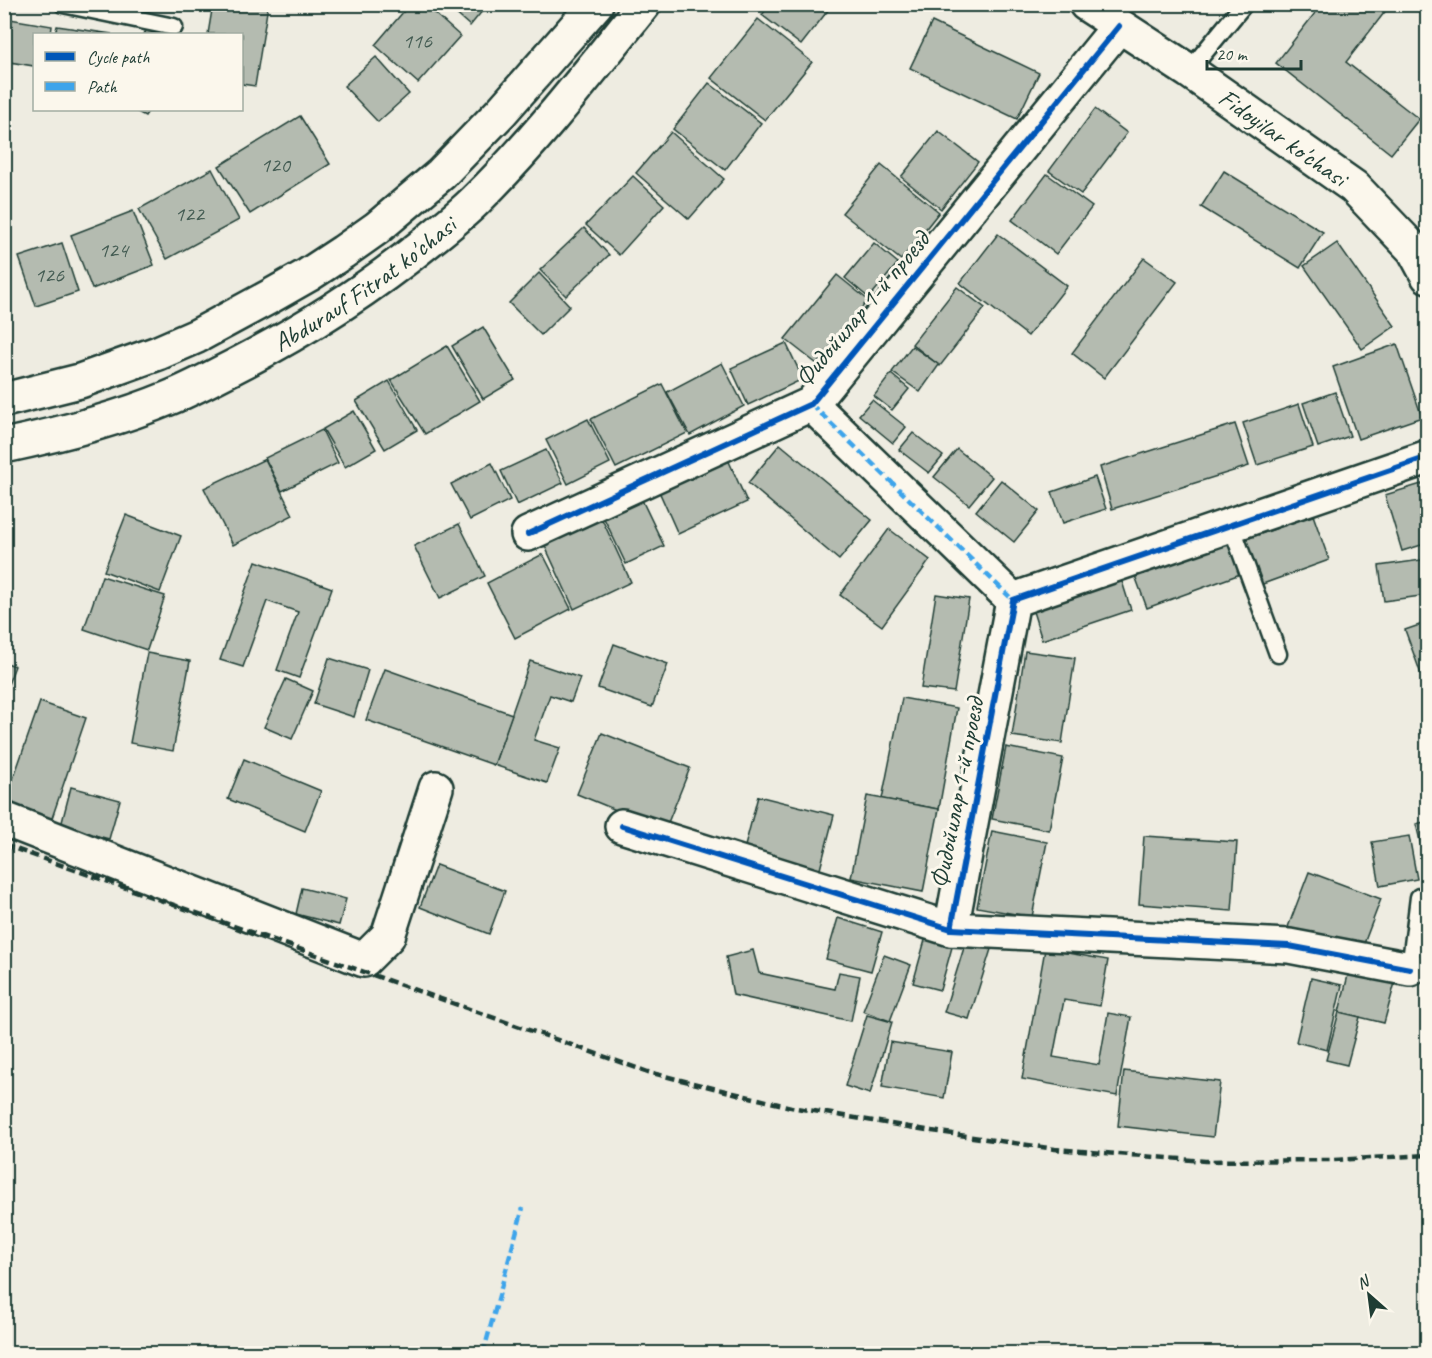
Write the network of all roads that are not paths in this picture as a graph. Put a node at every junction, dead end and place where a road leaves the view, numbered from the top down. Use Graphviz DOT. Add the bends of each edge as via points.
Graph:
graph roads {
  1 [pos="63,4"];
  2 [pos="596,4"];
  3 [pos="644,4"];
  4 [pos="1086,4"];
  5 [pos="1244,4"];
  6 [pos="1119,26"];
  7 [pos="174,27"];
  8 [pos="1189,71"];
  9 [pos="1428,276"];
  10 [pos="4,400"];
  11 [pos="811,404"];
  12 [pos="4,446"];
  13 [pos="1428,457"];
  14 [pos="1230,525"];
  15 [pos="528,534"];
  16 [pos="1013,600"];
  17 [pos="1278,654"];
  18 [pos="436,788"];
  19 [pos="4,819"];
  20 [pos="622,826"];
  21 [pos="1419,897"];
  22 [pos="951,928"];
  23 [pos="1410,969"];
  1 -- 7 [label="lane"];
  2 -- 10 [label="street, Abdurauf Fitrat ko'chasi" via="441,174 377,228 326,263 234,316 158,353 80,381"];
  3 -- 12 [label="street, Abdurauf Fitrat ko'chasi" via="539,133 475,202 364,289 289,337 171,398 86,427"];
  4 -- 6 [label="street, Fidoyilar ko'chasi"];
  5 -- 8 [label="lane"];
  6 -- 8 [label="street, Fidoyilar ko'chasi"];
  6 -- 11 [label="street, Фидойилар 1-й проезд"];
  8 -- 9 [label="street, Fidoyilar ko'chasi" via="1354,187 1414,250"];
  11 -- 15 [label="street, Фидойилар 1-й проезд"];
  11 -- 16 [label="street"];
  13 -- 14 [label="street"];
  14 -- 16 [label="street"];
  14 -- 17 [label="lane"];
  16 -- 22 [label="street, Фидойилар 1-й проезд"];
  18 -- 19 [label="street" via="388,936 364,960"];
  20 -- 22 [label="street, Фидойилар 1-й проезд"];
  21 -- 23 [label="lane"];
  22 -- 23 [label="street, Фидойилар 1-й проезд" via="1290,946"];
}
